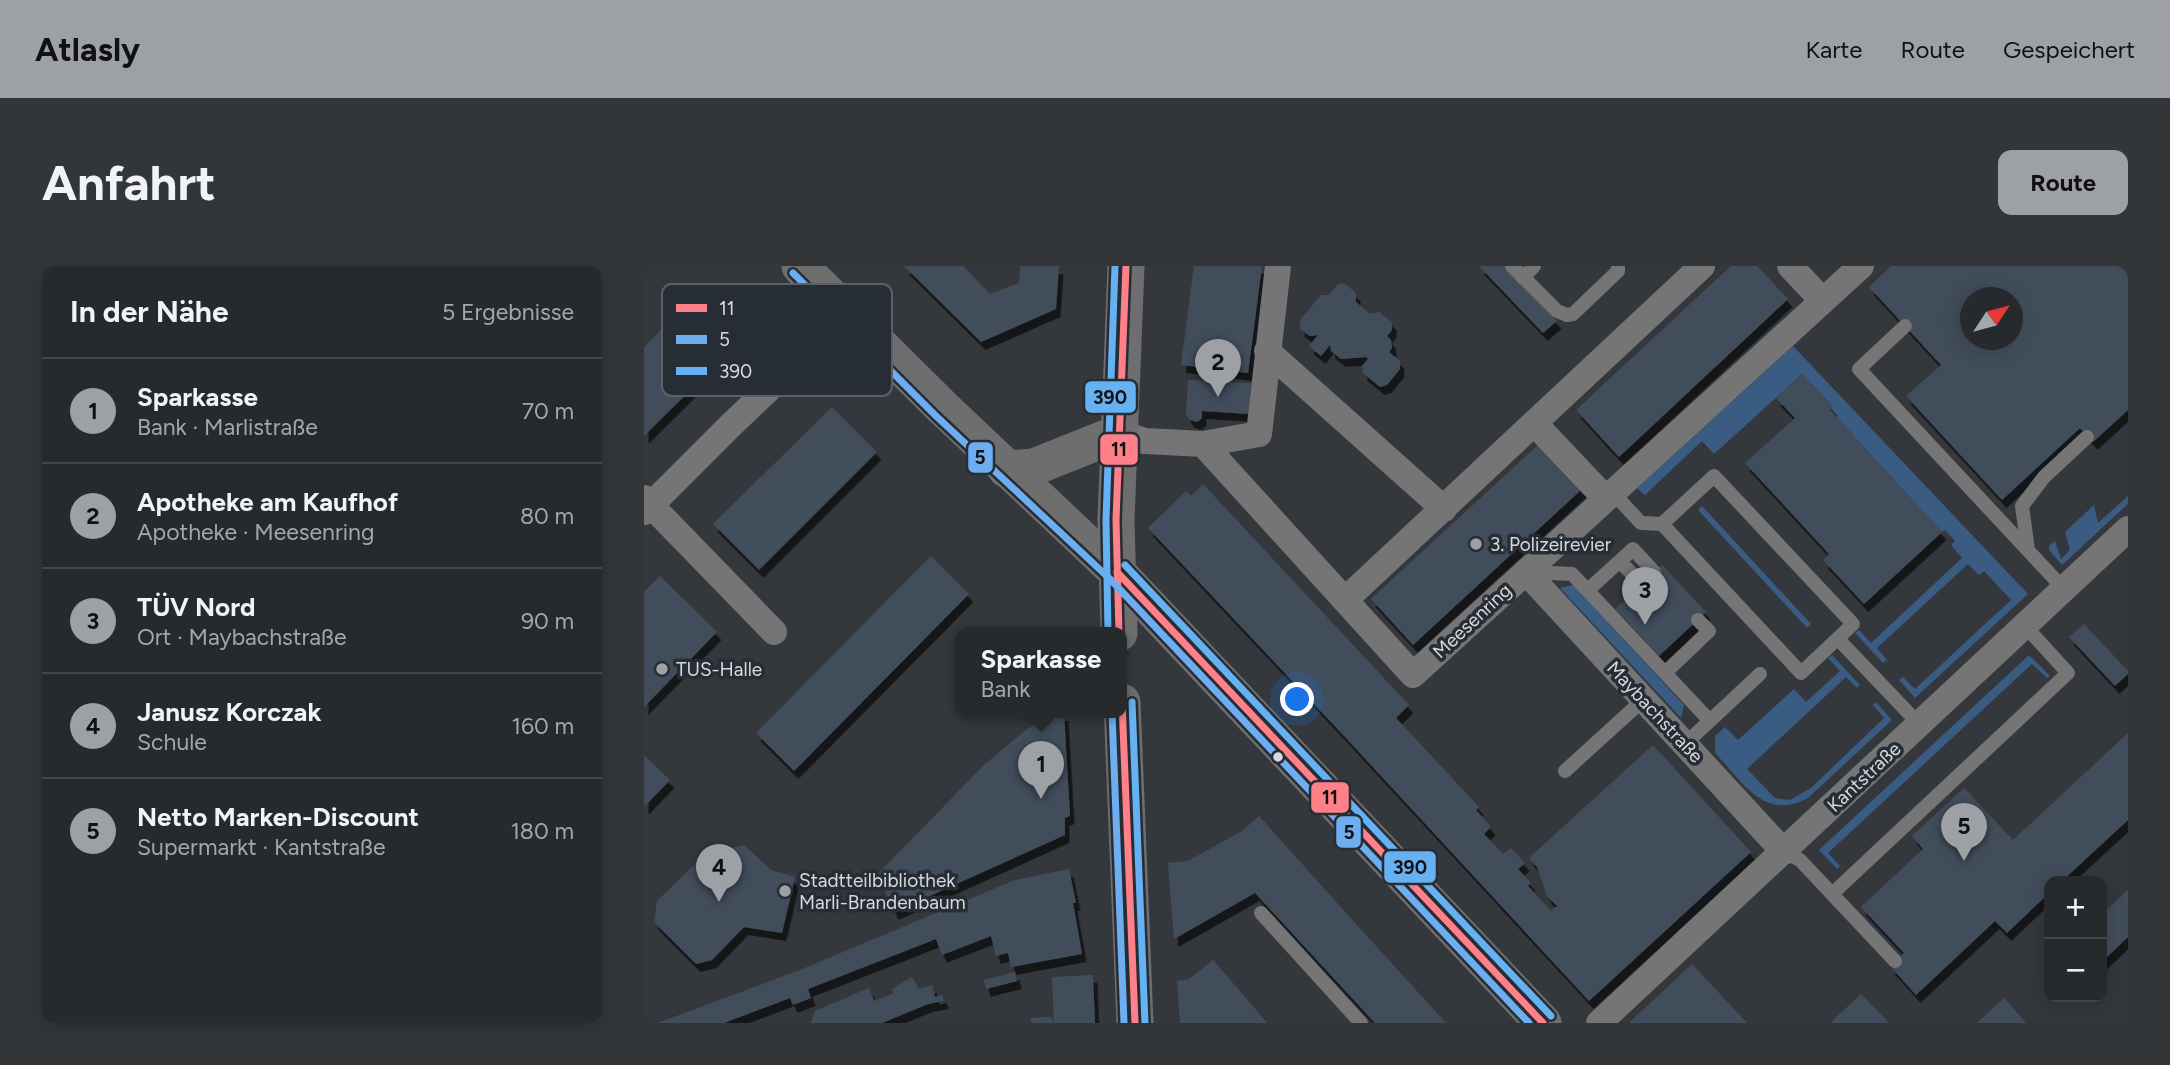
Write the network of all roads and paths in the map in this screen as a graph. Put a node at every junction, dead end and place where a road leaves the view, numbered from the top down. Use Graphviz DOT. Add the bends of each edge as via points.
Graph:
graph roads {
  1 [pos="800,266"];
  2 [pos="1126,266"];
  3 [pos="1278,266"];
  4 [pos="1512,266"];
  5 [pos="1534,266"];
  6 [pos="1702,266"];
  7 [pos="1790,266"];
  8 [pos="1861,266"];
  9 [pos="1616,268"];
  10 [pos="1523,278"];
  11 [pos="818,284"];
  12 [pos="1822,300"];
  13 [pos="1905,326"];
  14 [pos="1267,351"];
  15 [pos="892,357"];
  16 [pos="762,396"];
  17 [pos="1534,423"];
  18 [pos="1119,433"];
  19 [pos="2087,436"];
  20 [pos="1203,444"];
  21 [pos="1006,469"];
  22 [pos="1610,496"];
  23 [pos="646,505"];
  24 [pos="1444,509"];
  25 [pos="1662,524"];
  26 [pos="2128,529"];
  27 [pos="2028,550"];
  28 [pos="1620,561"];
  29 [pos="1117,572"];
  30 [pos="1526,572"];
  31 [pos="1654,572"];
  32 [pos="1641,584"];
  33 [pos="2064,589"];
  34 [pos="1588,590"];
  35 [pos="1345,600"];
  36 [pos="1698,620"];
  37 [pos="2025,626"];
  38 [pos="1119,627"];
  39 [pos="1686,631"];
  40 [pos="774,632"];
  41 [pos="1838,639"];
  42 [pos="1697,643"];
  43 [pos="1665,673"];
  44 [pos="1760,674"];
  45 [pos="1643,699"];
  46 [pos="1123,718"];
  47 [pos="1710,721"];
  48 [pos="1920,725"];
  49 [pos="1685,744"];
  50 [pos="1565,771"];
  51 [pos="1784,852"];
  52 [pos="1832,894"];
  53 [pos="1261,913"];
  54 [pos="1895,961"];
  55 [pos="1136,1023"];
  56 [pos="1361,1023"];
  57 [pos="1543,1023"];
  58 [pos="1599,1023"];
  1 -- 11 [label="main road"];
  2 -- 18 [label="main road"];
  3 -- 14 [label="street"];
  4 -- 10 [label="lane"];
  5 -- 10 [label="lane"];
  6 -- 17 [label="street"];
  7 -- 12 [label="street"];
  8 -- 12 [label="street, Meesenring"];
  9 -- 10 [label="lane" via="1567,315"];
  12 -- 22 [label="street, Meesenring"];
  13 -- 27 [label="lane" via="1859,369"];
  14 -- 20 [label="street" via="1259,434"];
  14 -- 24 [label="street"];
  15 -- 21 [label="main road"];
  16 -- 23 [label="street"];
  17 -- 22 [label="street"];
  17 -- 24 [label="street"];
  18 -- 20 [label="street" via="1144,441"];
  18 -- 21 [label="main road" via="1034,467"];
  18 -- 29 [label="main road"];
  19 -- 27 [label="lane" via="2044,477 2022,506"];
  20 -- 35 [label="street, Meesenring"];
  21 -- 29 [label="main road"];
  22 -- 25 [label="lane" via="1641,523"];
  22 -- 30 [label="street, Meesenring"];
  23 -- 40 [label="street"];
  24 -- 35 [label="street"];
  25 -- 41 [label="lane" via="1801,673"];
  25 -- 41 [label="lane" via="1714,475 1853,624"];
  26 -- 33 [label="street, Kantstraße"];
  27 -- 33 [label="lane"];
  28 -- 31 [label="lane" via="1633,549"];
  28 -- 32 [label="lane"];
  28 -- 34 [label="lane"];
  29 -- 38 [label="main road"];
  29 -- 57 [label="main road"];
  30 -- 34 [label="lane" via="1572,574"];
  30 -- 35 [label="street, Meesenring" via="1413,675"];
  30 -- 45 [label="street, Maybachstraße"];
  33 -- 37 [label="street, Kantstraße"];
  34 -- 43 [label="lane"];
  36 -- 42 [label="lane" via="1709,631"];
  37 -- 48 [label="street, Kantstraße"];
  37 -- 52 [label="lane" via="2068,673"];
  39 -- 42 [label="lane"];
  41 -- 48 [label="lane"];
  42 -- 43 [label="lane"];
  43 -- 47 [label="lane"];
  44 -- 47 [label="lane"];
  45 -- 49 [label="street, Maybachstraße"];
  45 -- 50 [label="lane"];
  46 -- 55 [label="main road"];
  47 -- 49 [label="lane"];
  48 -- 51 [label="street, Kantstraße"];
  49 -- 51 [label="street, Maybachstraße"];
  51 -- 52 [label="lane" via="1800,860"];
  51 -- 58 [label="street, Kantstraße"];
  52 -- 54 [label="lane"];
  53 -- 56 [label="lane"];
}
